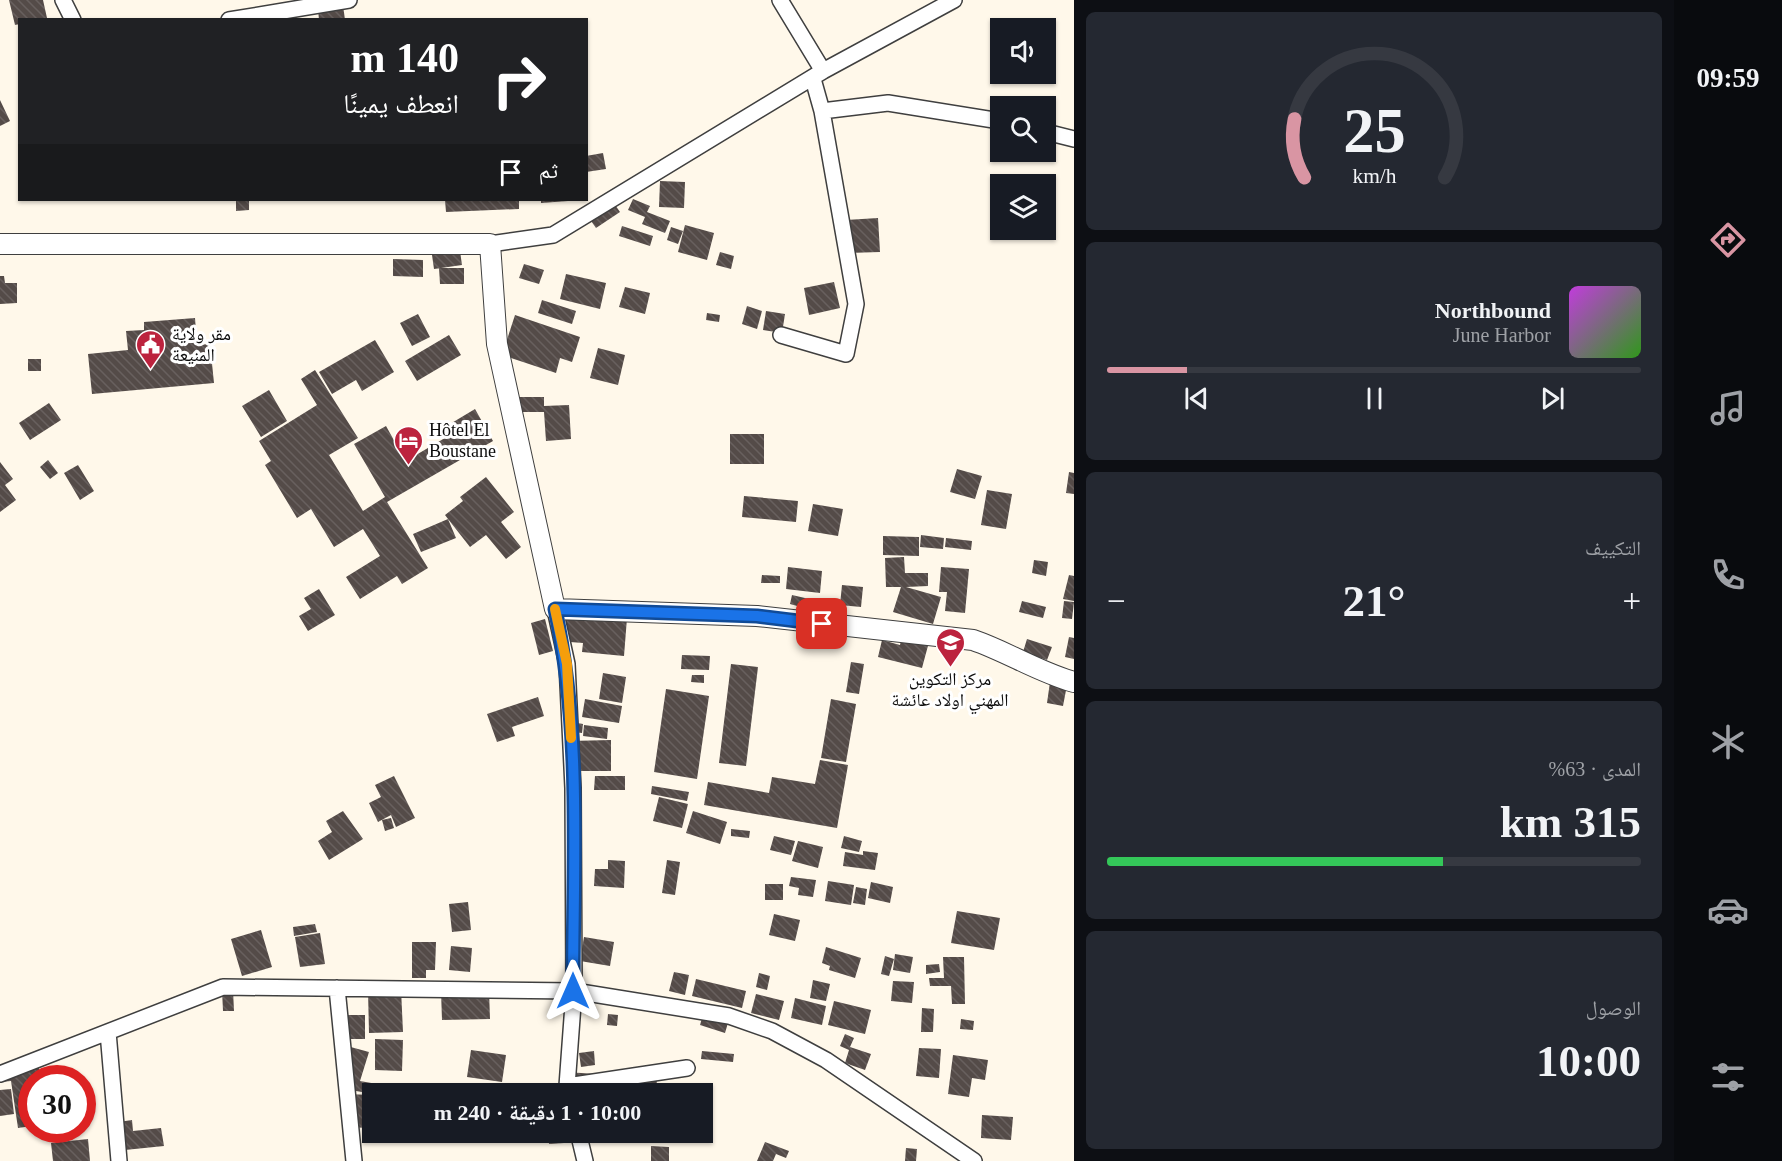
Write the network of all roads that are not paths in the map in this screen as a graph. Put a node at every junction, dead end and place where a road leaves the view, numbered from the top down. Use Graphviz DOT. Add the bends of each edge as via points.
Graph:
graph roads {
  1 [pos="63,0"];
  2 [pos="349,0"];
  3 [pos="780,0"];
  4 [pos="954,0"];
  5 [pos="72,18"];
  6 [pos="241,18"];
  7 [pos="818,75"];
  8 [pos="822,111"];
  9 [pos="990,119"];
  10 [pos="1056,134"];
  11 [pos="1074,139"];
  12 [pos="0,244"];
  13 [pos="490,244"];
  14 [pos="781,335"];
  15 [pos="555,609"];
  16 [pos="1074,682"];
  17 [pos="337,988"];
  18 [pos="573,991"];
  19 [pos="108,1032"];
  20 [pos="687,1068"];
  21 [pos="0,1074"];
  22 [pos="568,1083"];
  23 [pos="606,1083"];
  24 [pos="581,1143"];
  25 [pos="119,1161"];
  26 [pos="354,1161"];
  27 [pos="585,1161"];
  28 [pos="974,1161"];
  1 -- 5 [label="street"];
  2 -- 6 [label="street"];
  3 -- 7 [label="street"];
  4 -- 7 [label="street"];
  7 -- 8 [label="street"];
  7 -- 13 [label="street" via="552,236"];
  8 -- 9 [label="street" via="888,104"];
  8 -- 14 [label="street" via="856,304 846,354"];
  10 -- 11 [label="street"];
  12 -- 13 [label="street"];
  13 -- 15 [label="street" via="497,344"];
  15 -- 16 [label="street" via="757,616 973,640"];
  15 -- 18 [label="street" via="567,664 573,777"];
  17 -- 18 [label="street"];
  17 -- 19 [label="street" via="223,987"];
  17 -- 26 [label="street"];
  18 -- 22 [label="street"];
  18 -- 28 [label="street" via="729,1016 772,1031 826,1060"];
  19 -- 21 [label="street"];
  19 -- 25 [label="street"];
  20 -- 23 [label="street"];
  24 -- 27 [label="street"];
}
